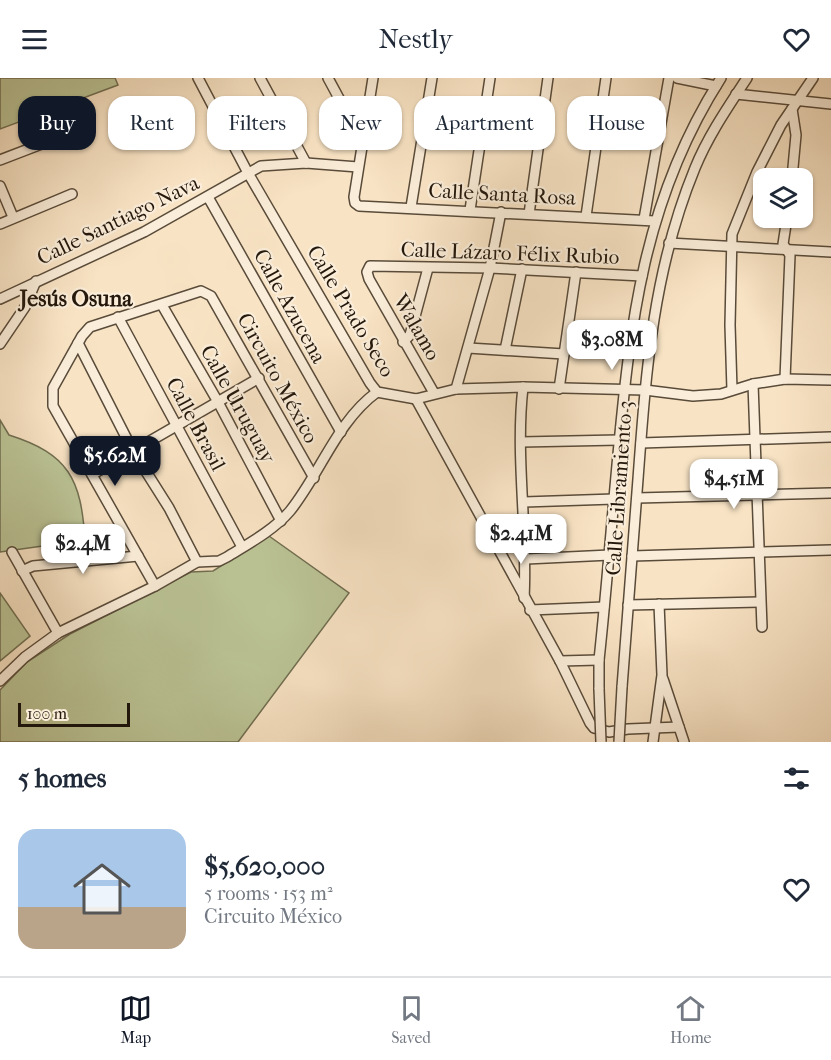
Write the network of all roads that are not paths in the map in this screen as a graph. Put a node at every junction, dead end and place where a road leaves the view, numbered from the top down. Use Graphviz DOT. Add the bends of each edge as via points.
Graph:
graph roads {
  1 [pos="198,78"];
  2 [pos="260,78"];
  3 [pos="328,78"];
  4 [pos="372,78"];
  5 [pos="432,78"];
  6 [pos="490,78"];
  7 [pos="548,78"];
  8 [pos="606,78"];
  9 [pos="669,78"];
  10 [pos="677,78"];
  11 [pos="747,78"];
  12 [pos="813,78"];
  13 [pos="719,82"];
  14 [pos="736,94"];
  15 [pos="338,96"];
  16 [pos="369,96"];
  17 [pos="799,100"];
  18 [pos="831,104"];
  19 [pos="792,109"];
  20 [pos="26,150"];
  21 [pos="361,150"];
  22 [pos="0,160"];
  23 [pos="306,163"];
  24 [pos="358,167"];
  25 [pos="793,168"];
  26 [pos="248,173"];
  27 [pos="0,186"];
  28 [pos="72,194"];
  29 [pos="208,197"];
  30 [pos="411,207"];
  31 [pos="470,210"];
  32 [pos="501,212"];
  33 [pos="529,214"];
  34 [pos="586,216"];
  35 [pos="13,218"];
  36 [pos="644,219"];
  37 [pos="655,220"];
  38 [pos="0,224"];
  39 [pos="785,228"];
  40 [pos="669,243"];
  41 [pos="731,247"];
  42 [pos="786,250"];
  43 [pos="831,252"];
  44 [pos="428,268"];
  45 [pos="490,268"];
  46 [pos="522,269"];
  47 [pos="576,272"];
  48 [pos="642,276"];
  49 [pos="369,279"];
  50 [pos="36,281"];
  51 [pos="0,299"];
  52 [pos="162,305"];
  53 [pos="118,317"];
  54 [pos="404,342"];
  55 [pos="78,343"];
  56 [pos="0,345"];
  57 [pos="468,348"];
  58 [pos="505,350"];
  59 [pos="564,354"];
  60 [pos="259,378"];
  61 [pos="785,379"];
  62 [pos="831,380"];
  63 [pos="753,384"];
  64 [pos="523,387"];
  65 [pos="456,389"];
  66 [pos="559,389"];
  67 [pos="645,390"];
  68 [pos="732,390"];
  69 [pos="624,391"];
  70 [pos="376,392"];
  71 [pos="435,393"];
  72 [pos="416,399"];
  73 [pos="218,402"];
  74 [pos="176,425"];
  75 [pos="341,432"];
  76 [pos="831,437"];
  77 [pos="755,439"];
  78 [pos="619,440"];
  79 [pos="521,442"];
  80 [pos="641,443"];
  81 [pos="133,451"];
  82 [pos="93,474"];
  83 [pos="314,478"];
  84 [pos="831,493"];
  85 [pos="756,496"];
  86 [pos="637,498"];
  87 [pos="614,499"];
  88 [pos="524,502"];
  89 [pos="281,520"];
  90 [pos="242,547"];
  91 [pos="831,550"];
  92 [pos="12,552"];
  93 [pos="758,552"];
  94 [pos="610,555"];
  95 [pos="138,556"];
  96 [pos="632,556"];
  97 [pos="526,559"];
  98 [pos="197,562"];
  99 [pos="22,571"];
  100 [pos="155,586"];
  101 [pos="524,598"];
  102 [pos="760,602"];
  103 [pos="659,604"];
  104 [pos="628,605"];
  105 [pos="604,607"];
  106 [pos="530,610"];
  107 [pos="762,627"];
  108 [pos="58,633"];
  109 [pos="599,660"];
  110 [pos="560,661"];
  111 [pos="662,675"];
  112 [pos="0,681"];
  113 [pos="679,727"];
  114 [pos="655,728"];
  115 [pos="601,742"];
  116 [pos="619,742"];
  117 [pos="653,742"];
  118 [pos="684,742"];
  1 -- 26 [label="street, Calle Prado Seco"];
  2 -- 23 [label="street"];
  3 -- 15 [label="street"];
  4 -- 16 [label="street"];
  5 -- 30 [label="street"];
  6 -- 31 [label="street"];
  7 -- 33 [label="street"];
  8 -- 34 [label="street"];
  9 -- 36 [label="street"];
  10 -- 13 [label="street"];
  11 -- 14 [label="street, Calle Libramiento 3"];
  12 -- 17 [label="street"];
  13 -- 37 [label="street, Calle Libramiento 3" via="682,145"];
  14 -- 17 [label="street"];
  14 -- 40 [label="street, Calle Libramiento 3" via="706,143"];
  17 -- 18 [label="street"];
  17 -- 19 [label="street"];
  19 -- 25 [label="street" via="796,135"];
  19 -- 41 [label="street" via="757,172 732,234"];
  20 -- 22 [label="street"];
  21 -- 24 [label="street"];
  23 -- 24 [label="street, Calle Santiago Nava"];
  23 -- 26 [label="street, Calle Santiago Nava" via="261,166"];
  24 -- 30 [label="street, Calle Santa Rosa" via="355,203"];
  26 -- 29 [label="street, Calle Santiago Nava"];
  26 -- 70 [label="street, Calle Prado Seco"];
  27 -- 35 [label="street"];
  28 -- 35 [label="street"];
  29 -- 50 [label="street, Calle Santiago Nava" via="144,232"];
  29 -- 75 [label="street, Calle Azucena"];
  30 -- 31 [label="street, Calle Santa Rosa"];
  31 -- 32 [label="street, Calle Santa Rosa"];
  32 -- 33 [label="street, Calle Santa Rosa"];
  32 -- 45 [label="street"];
  33 -- 34 [label="street, Calle Santa Rosa"];
  34 -- 36 [label="street, Calle Santa Rosa"];
  35 -- 38 [label="street"];
  36 -- 37 [label="street, Calle Santa Rosa"];
  37 -- 48 [label="street, Calle Libramiento 3"];
  39 -- 42 [label="street"];
  40 -- 41 [label="street"];
  40 -- 67 [label="street, Calle Libramiento 3" via="652,319"];
  41 -- 42 [label="street"];
  41 -- 68 [label="street"];
  42 -- 43 [label="street"];
  42 -- 61 [label="street" via="790,255"];
  44 -- 45 [label="street, Calle Lázaro Félix Rubio"];
  44 -- 49 [label="street, Calle Lázaro Félix Rubio" via="370,266"];
  44 -- 54 [label="street" via="410,335"];
  45 -- 46 [label="street, Calle Lázaro Félix Rubio"];
  45 -- 57 [label="street"];
  46 -- 47 [label="street, Calle Lázaro Félix Rubio"];
  46 -- 58 [label="street"];
  47 -- 48 [label="street, Calle Lázaro Félix Rubio"];
  47 -- 59 [label="street"];
  48 -- 69 [label="street, Calle Libramiento 3"];
  49 -- 54 [label="street, Walamo"];
  50 -- 51 [label="street, Calle Santiago Nava"];
  50 -- 56 [label="street" via="25,307"];
  52 -- 53 [label="street"];
  52 -- 60 [label="street, Circuito México" via="201,291 211,296"];
  52 -- 73 [label="street, Calle Uruguay"];
  53 -- 55 [label="street" via="90,327"];
  53 -- 74 [label="street, Calle Brasil"];
  54 -- 71 [label="street, Walamo"];
  55 -- 81 [label="street"];
  55 -- 82 [label="street" via="52,388 52,399"];
  57 -- 58 [label="street"];
  57 -- 65 [label="street"];
  58 -- 59 [label="street"];
  59 -- 66 [label="street"];
  60 -- 73 [label="street"];
  60 -- 83 [label="street, Circuito México"];
  61 -- 62 [label="street"];
  61 -- 63 [label="street"];
  63 -- 68 [label="street"];
  63 -- 77 [label="street"];
  64 -- 65 [label="street"];
  64 -- 66 [label="street"];
  64 -- 79 [label="street"];
  65 -- 71 [label="street"];
  66 -- 69 [label="street"];
  67 -- 68 [label="street" via="693,396"];
  67 -- 69 [label="street"];
  67 -- 80 [label="street, Calle Libramiento 3"];
  69 -- 78 [label="street, Calle Libramiento 3"];
  70 -- 72 [label="street, Calle Prado Seco"];
  70 -- 75 [label="street"];
  71 -- 72 [label="street"];
  72 -- 101 [label="street"];
  73 -- 74 [label="street"];
  73 -- 89 [label="street, Calle Uruguay"];
  74 -- 81 [label="street"];
  74 -- 90 [label="street, Calle Brasil"];
  75 -- 83 [label="street"];
  76 -- 77 [label="street"];
  77 -- 80 [label="street"];
  77 -- 85 [label="street"];
  78 -- 79 [label="street"];
  78 -- 87 [label="street, Calle Libramiento 3"];
  79 -- 88 [label="street"];
  80 -- 86 [label="street, Calle Libramiento 3"];
  81 -- 82 [label="street"];
  81 -- 98 [label="street"];
  82 -- 95 [label="street"];
  83 -- 89 [label="street"];
  84 -- 85 [label="street"];
  85 -- 86 [label="street"];
  85 -- 93 [label="street"];
  86 -- 96 [label="street, Calle Libramiento 3"];
  87 -- 88 [label="street"];
  87 -- 94 [label="street, Calle Libramiento 3"];
  88 -- 97 [label="street"];
  89 -- 90 [label="street"];
  90 -- 98 [label="street" via="219,561"];
  91 -- 93 [label="street"];
  92 -- 99 [label="street"];
  93 -- 96 [label="street"];
  93 -- 102 [label="street"];
  94 -- 97 [label="street"];
  94 -- 105 [label="street, Calle Libramiento 3"];
  95 -- 99 [label="street" via="33,566"];
  95 -- 100 [label="street"];
  96 -- 104 [label="street, Calle Libramiento 3"];
  97 -- 101 [label="street"];
  98 -- 100 [label="street"];
  99 -- 108 [label="street"];
  100 -- 108 [label="street"];
  101 -- 106 [label="street"];
  102 -- 103 [label="street"];
  102 -- 107 [label="street"];
  103 -- 104 [label="street"];
  103 -- 111 [label="street"];
  104 -- 116 [label="street, Calle Libramiento 3, bridge"];
  105 -- 106 [label="street"];
  105 -- 109 [label="street, Calle Libramiento 3"];
  106 -- 110 [label="street"];
  108 -- 112 [label="street"];
  109 -- 110 [label="street"];
  109 -- 115 [label="street, Calle Libramiento 3, bridge"];
  110 -- 114 [label="street" via="594,728 609,732"];
  111 -- 113 [label="street"];
  111 -- 114 [label="street"];
  113 -- 114 [label="street"];
  113 -- 118 [label="street"];
  114 -- 117 [label="street"];
}
